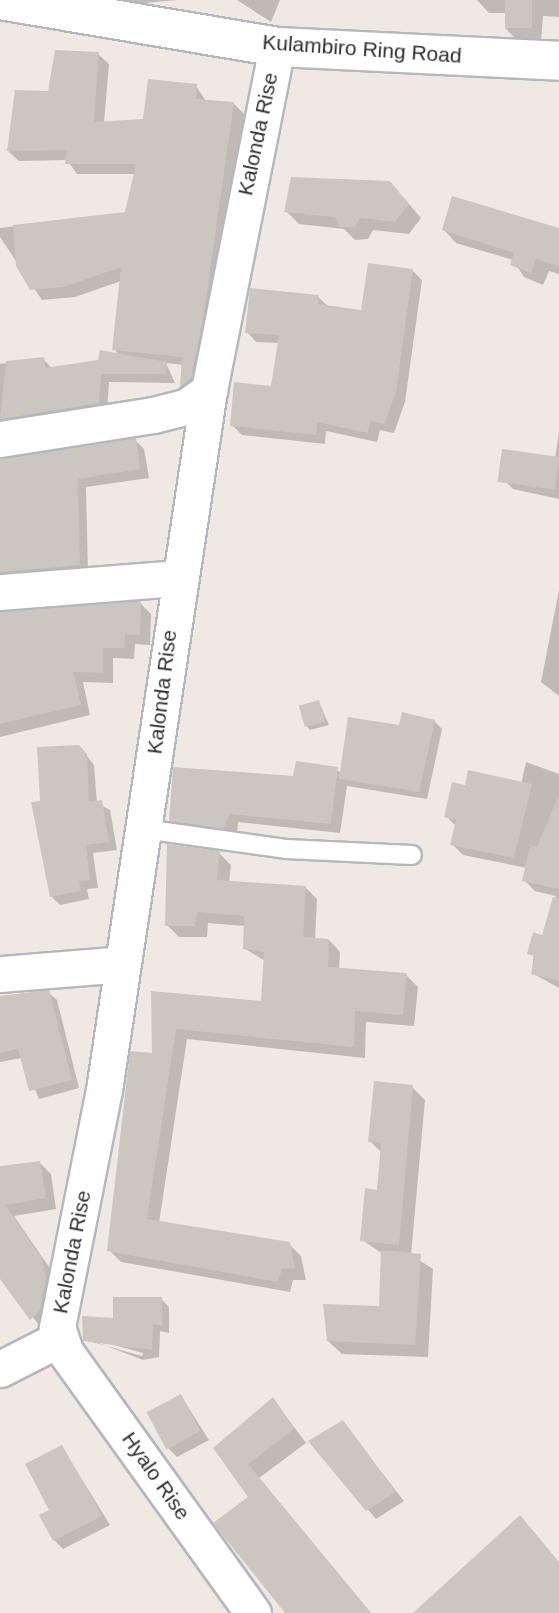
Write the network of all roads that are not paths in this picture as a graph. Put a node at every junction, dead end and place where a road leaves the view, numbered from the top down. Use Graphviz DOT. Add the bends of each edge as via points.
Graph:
graph roads {
  1 [pos="0,0"];
  2 [pos="66,5"];
  3 [pos="277,47"];
  4 [pos="559,61"];
  5 [pos="209,390"];
  6 [pos="0,439"];
  7 [pos="177,578"];
  8 [pos="0,592"];
  9 [pos="144,830"];
  10 [pos="412,855"];
  11 [pos="123,964"];
  12 [pos="0,974"];
  13 [pos="59,1339"];
  14 [pos="0,1369"];
  15 [pos="253,1613"];
  1 -- 2 [label="street, Kulambiro Ring Road"];
  2 -- 3 [label="street, Kulambiro Ring Road"];
  3 -- 4 [label="street, Kulambiro Ring Road"];
  3 -- 5 [label="street, Kalonda Rise"];
  5 -- 6 [label="street" via="186,407 153,415"];
  5 -- 7 [label="street, Kalonda Rise"];
  7 -- 8 [label="street"];
  7 -- 9 [label="street, Kalonda Rise"];
  9 -- 10 [label="lane" via="286,849"];
  9 -- 11 [label="street, Kalonda Rise"];
  11 -- 12 [label="street"];
  11 -- 13 [label="street, Kalonda Rise"];
  13 -- 14 [label="street"];
  13 -- 15 [label="street, Hyalo Rise"];
}
